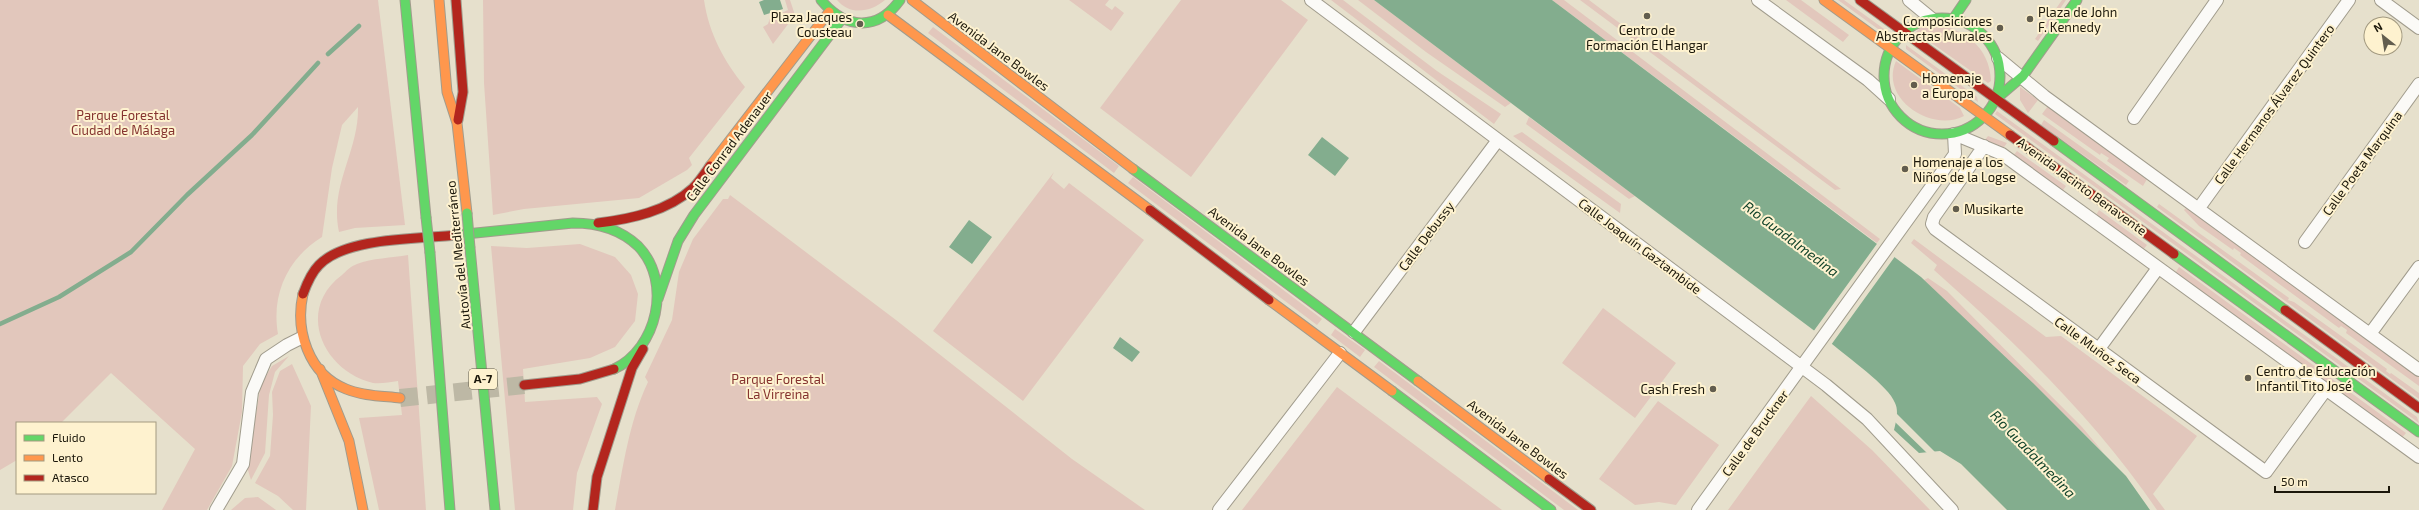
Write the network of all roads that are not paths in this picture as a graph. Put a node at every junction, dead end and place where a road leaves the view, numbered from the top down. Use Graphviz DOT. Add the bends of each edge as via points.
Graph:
graph roads {
  1 [pos="405,0"];
  2 [pos="439,0"];
  3 [pos="456,0"];
  4 [pos="821,0"];
  5 [pos="900,0"];
  6 [pos="912,0"];
  7 [pos="1311,0"];
  8 [pos="1758,0"];
  9 [pos="1824,0"];
  10 [pos="1860,0"];
  11 [pos="1909,0"];
  12 [pos="1966,0"];
  13 [pos="2077,0"];
  14 [pos="2217,0"];
  15 [pos="2349,0"];
  16 [pos="2381,0"];
  17 [pos="829,12"];
  18 [pos="888,15"];
  19 [pos="1932,19"];
  20 [pos="1953,19"];
  21 [pos="840,20"];
  22 [pos="2419,28"];
  23 [pos="1904,32"];
  24 [pos="1891,48"];
  25 [pos="1998,58"];
  26 [pos="2023,76"];
  27 [pos="2419,84"];
  28 [pos="1889,99"];
  29 [pos="1996,99"];
  30 [pos="1985,117"];
  31 [pos="2134,118"];
  32 [pos="457,123"];
  33 [pos="1954,134"];
  34 [pos="1498,140"];
  35 [pos="1984,146"];
  36 [pos="2199,208"];
  37 [pos="598,223"];
  38 [pos="2305,242"];
  39 [pos="2419,267"];
  40 [pos="2158,268"];
  41 [pos="658,299"];
  42 [pos="1354,332"];
  43 [pos="2370,334"];
  44 [pos="301,338"];
  45 [pos="643,349"];
  46 [pos="2098,350"];
  47 [pos="1340,353"];
  48 [pos="1802,367"];
  49 [pos="320,369"];
  50 [pos="2419,370"];
  51 [pos="524,385"];
  52 [pos="2326,391"];
  53 [pos="400,398"];
  54 [pos="2419,408"];
  55 [pos="2419,432"];
  56 [pos="2419,457"];
  57 [pos="216,510"];
  58 [pos="363,510"];
  59 [pos="450,510"];
  60 [pos="495,510"];
  61 [pos="593,510"];
  62 [pos="1219,510"];
  63 [pos="1551,510"];
  64 [pos="1591,510"];
  65 [pos="1698,510"];
  66 [pos="1952,510"];
  1 -- 59 [label="main road, bridge" via="430,253"];
  2 -- 32 [label="main road, Autovía del Mediterráneo / A-7" via="447,92"];
  3 -- 32 [label="main road" via="463,92"];
  4 -- 17 [label="main road"];
  5 -- 18 [label="main road"];
  6 -- 42 [label="main road, Avenida Jane Bowles" via="1129,166"];
  7 -- 34 [label="street, Calle Joaquín Gaztambide"];
  8 -- 28 [label="street" via="1868,80"];
  9 -- 24 [label="main road, Avenida Jacinto Benavente"];
  10 -- 23 [label="main road, Avenida Jacinto Benavente"];
  11 -- 19 [label="street"];
  12 -- 20 [label="main road"];
  13 -- 26 [label="main road"];
  14 -- 31 [label="street"];
  15 -- 36 [label="street, Calle Hermanos Álvarez Quintero"];
  16 -- 22 [label="street"];
  17 -- 21 [label="main road"];
  17 -- 37 [label="main road, Calle Conrad Adenauer" via="693,188 668,206 640,218"];
  18 -- 21 [label="main road" via="870,23 856,24"];
  18 -- 47 [label="main road"];
  19 -- 20 [label="main road"];
  19 -- 23 [label="main road"];
  20 -- 25 [label="main road" via="1979,30"];
  21 -- 41 [label="main road, Calle Conrad Adenauer" via="694,215 678,241"];
  23 -- 24 [label="main road"];
  23 -- 29 [label="main road, Avenida Jacinto Benavente"];
  24 -- 28 [label="main road" via="1885,65 1884,82"];
  24 -- 30 [label="main road, Avenida Jacinto Benavente"];
  25 -- 26 [label="street"];
  25 -- 29 [label="main road" via="2001,79"];
  26 -- 29 [label="main road"];
  26 -- 36 [label="street" via="2044,96"];
  27 -- 38 [label="street, Calle Poeta Marquina"];
  28 -- 33 [label="main road" via="1904,120 1928,133"];
  29 -- 30 [label="main road"];
  29 -- 54 [label="main road, Avenida Jacinto Benavente"];
  30 -- 33 [label="main road" via="1971,128"];
  30 -- 55 [label="main road, Avenida Jacinto Benavente"];
  32 -- 60 [label="main road, Autovía del Mediterráneo / A-7, bridge"];
  33 -- 35 [label="street, Avenida Jacinto Benavente"];
  33 -- 48 [label="street, Calle de Bruckner" via="1955,154"];
  34 -- 42 [label="street, Calle Debussy"];
  34 -- 48 [label="street, Calle Joaquín Gaztambide"];
  35 -- 40 [label="street, Avenida Jacinto Benavente" via="2002,154"];
  35 -- 46 [label="street, Calle Muñoz Seca" via="1934,217 1932,224 1941,234"];
  36 -- 43 [label="street"];
  37 -- 41 [label="main road" via="626,237 642,253 652,274"];
  37 -- 44 [label="main road, Calle Conrad Adenauer" via="573,223 366,244 335,254 320,264 309,277 300,302"];
  39 -- 43 [label="street"];
  40 -- 46 [label="street"];
  40 -- 52 [label="street, Avenida Jacinto Benavente"];
  41 -- 45 [label="main road" via="655,324"];
  42 -- 64 [label="main road, Avenida Jane Bowles"];
  43 -- 50 [label="street"];
  44 -- 49 [label="main road"];
  44 -- 57 [label="street" via="287,344 266,359 252,392 243,464"];
  45 -- 51 [label="main road" via="612,371 582,379"];
  45 -- 61 [label="main road" via="632,368 597,477"];
  46 -- 52 [label="street, Calle Muñoz Seca" via="2266,472"];
  47 -- 62 [label="street"];
  47 -- 63 [label="main road"];
  48 -- 65 [label="street, Calle de Bruckner"];
  48 -- 66 [label="street, Calle Joaquín Gaztambide" via="1867,418"];
  49 -- 53 [label="main road" via="337,385 354,392"];
  49 -- 58 [label="main road" via="348,441"];
  52 -- 56 [label="street, Avenida Jacinto Benavente"];
}
